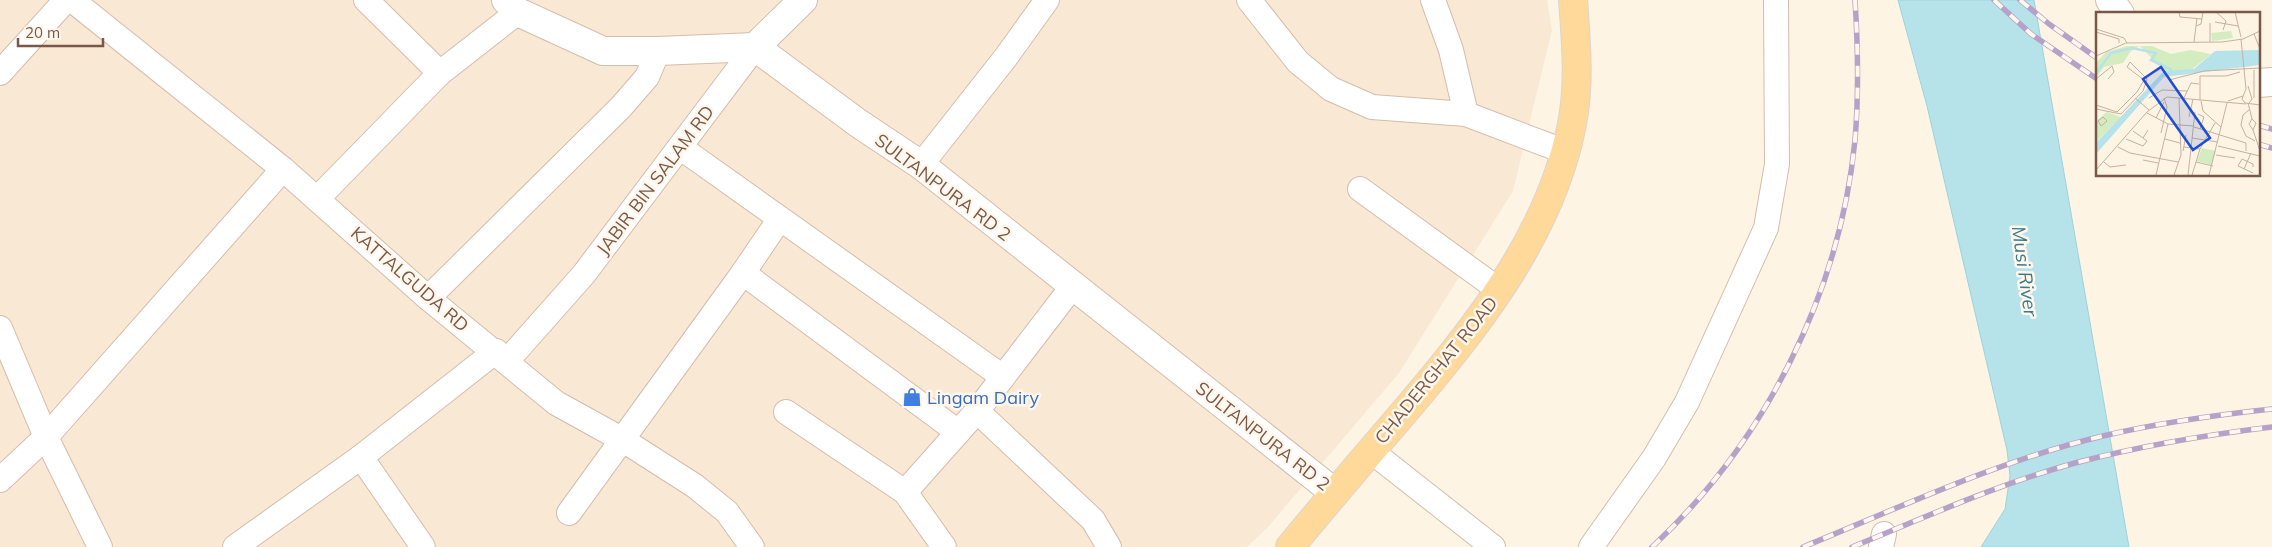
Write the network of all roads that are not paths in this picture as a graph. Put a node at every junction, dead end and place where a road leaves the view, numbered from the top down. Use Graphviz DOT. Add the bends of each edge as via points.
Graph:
graph roads {
  1 [pos="66,0"];
  2 [pos="72,0"];
  3 [pos="366,0"];
  4 [pos="1047,0"];
  5 [pos="1249,0"];
  6 [pos="1432,0"];
  7 [pos="1572,0"];
  8 [pos="1776,0"];
  9 [pos="2110,0"];
  10 [pos="796,3"];
  11 [pos="512,6"];
  12 [pos="2119,12"];
  13 [pos="755,47"];
  14 [pos="658,51"];
  15 [pos="0,73"];
  16 [pos="440,73"];
  17 [pos="1466,114"];
  18 [pos="680,148"];
  19 [pos="1566,152"];
  20 [pos="921,165"];
  21 [pos="283,169"];
  22 [pos="1360,189"];
  23 [pos="317,199"];
  24 [pos="778,220"];
  25 [pos="743,273"];
  26 [pos="1072,287"];
  27 [pos="1499,290"];
  28 [pos="428,298"];
  29 [pos="0,328"];
  30 [pos="501,356"];
  31 [pos="1003,377"];
  32 [pos="977,411"];
  33 [pos="786,412"];
  34 [pos="958,432"];
  35 [pos="46,437"];
  36 [pos="623,440"];
  37 [pos="1371,451"];
  38 [pos="361,457"];
  39 [pos="0,480"];
  40 [pos="905,492"];
  41 [pos="1335,493"];
  42 [pos="569,513"];
  43 [pos="248,544"];
  44 [pos="100,547"];
  45 [pos="423,547"];
  46 [pos="752,547"];
  47 [pos="944,547"];
  48 [pos="1109,547"];
  49 [pos="1290,547"];
  50 [pos="1493,547"];
  51 [pos="1591,547"];
  1 -- 15 [label="street"];
  2 -- 21 [label="street, KATTALGUDA RD"];
  3 -- 16 [label="street"];
  4 -- 20 [label="street"];
  5 -- 17 [label="street" via="1298,62 1331,90 1372,107"];
  6 -- 17 [label="street" via="1451,50"];
  7 -- 19 [label="main road, CHADERGHAT ROAD" via="1578,62 1573,123"];
  8 -- 51 [label="street" via="1777,164 1766,228 1687,402 1654,458"];
  9 -- 12 [label="street"];
  10 -- 13 [label="street, JABIR BIN SALAM RD"];
  11 -- 14 [label="street" via="603,51"];
  11 -- 16 [label="street"];
  13 -- 14 [label="street"];
  13 -- 18 [label="street, JABIR BIN SALAM RD"];
  13 -- 20 [label="street, SULTANPURA RD 2" via="858,124"];
  14 -- 28 [label="street" via="647,77 621,106"];
  16 -- 23 [label="street"];
  17 -- 19 [label="street"];
  18 -- 24 [label="street"];
  18 -- 30 [label="street, JABIR BIN SALAM RD" via="584,274"];
  19 -- 27 [label="main road, CHADERGHAT ROAD" via="1555,189"];
  20 -- 26 [label="street, SULTANPURA RD 2"];
  21 -- 23 [label="street, KATTALGUDA RD"];
  21 -- 35 [label="street"];
  22 -- 27 [label="street"];
  23 -- 28 [label="street, KATTALGUDA RD"];
  24 -- 25 [label="street"];
  24 -- 31 [label="street"];
  25 -- 34 [label="street"];
  25 -- 36 [label="street"];
  26 -- 31 [label="street"];
  26 -- 41 [label="street, SULTANPURA RD 2"];
  27 -- 37 [label="main road, CHADERGHAT ROAD" via="1456,350"];
  28 -- 30 [label="street, KATTALGUDA RD"];
  29 -- 35 [label="street"];
  30 -- 36 [label="street, KATTALGUDA RD" via="556,403"];
  30 -- 38 [label="street, JABIR BIN SALAM RD"];
  31 -- 32 [label="street"];
  32 -- 34 [label="street"];
  32 -- 48 [label="street" via="1093,520"];
  33 -- 40 [label="street"];
  34 -- 40 [label="street"];
  35 -- 39 [label="street"];
  35 -- 44 [label="street"];
  36 -- 42 [label="street"];
  36 -- 46 [label="street, KATTALGUDA RD" via="695,486 726,512"];
  37 -- 41 [label="main road, CHADERGHAT ROAD"];
  37 -- 50 [label="street"];
  38 -- 43 [label="street, JABIR BIN SALAM RD"];
  38 -- 45 [label="street"];
  40 -- 47 [label="street"];
  41 -- 49 [label="main road, CHADERGHAT ROAD"];
}
